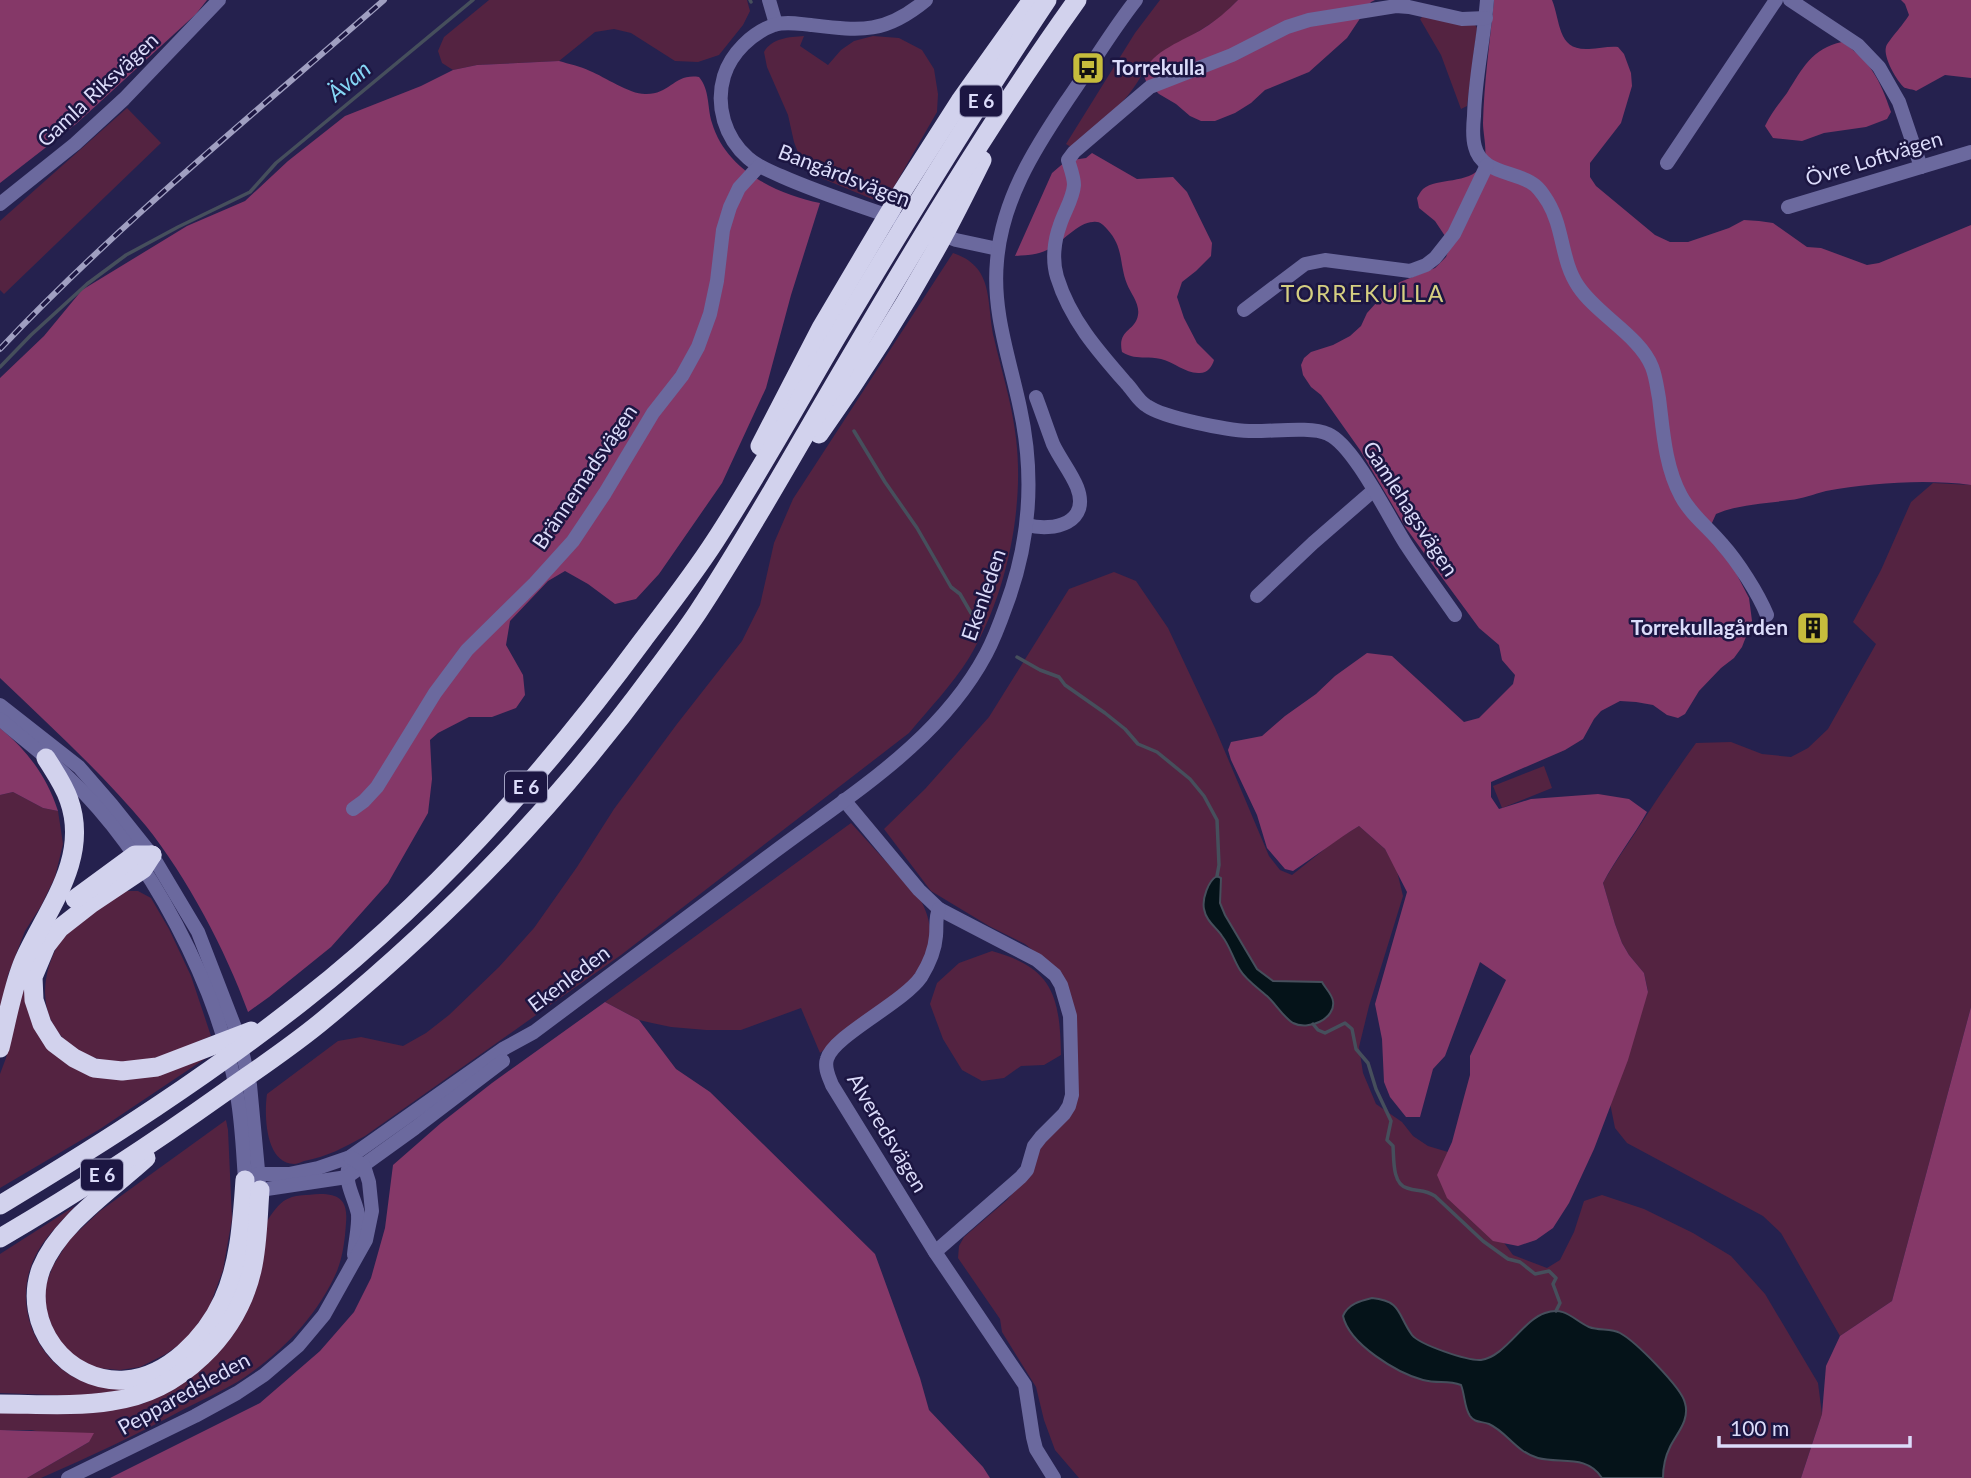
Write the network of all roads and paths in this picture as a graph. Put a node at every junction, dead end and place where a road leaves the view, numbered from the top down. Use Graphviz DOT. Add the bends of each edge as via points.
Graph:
graph roads {
  1 [pos="219,0"];
  2 [pos="769,0"];
  3 [pos="926,0"];
  4 [pos="1032,0"];
  5 [pos="1048,0"];
  6 [pos="1077,0"];
  7 [pos="1136,0"];
  8 [pos="1487,0"];
  9 [pos="1776,0"];
  10 [pos="1790,0"];
  11 [pos="1486,18"];
  12 [pos="776,24"];
  13 [pos="1971,152"];
  14 [pos="1667,163"];
  15 [pos="1487,165"];
  16 [pos="759,166"];
  17 [pos="1921,167"];
  18 [pos="0,204"];
  19 [pos="1788,207"];
  20 [pos="998,249"];
  21 [pos="1244,310"];
  22 [pos="1036,397"];
  23 [pos="1374,490"];
  24 [pos="1027,525"];
  25 [pos="715,542"];
  26 [pos="1257,596"];
  27 [pos="1455,615"];
  28 [pos="1767,615"];
  29 [pos="0,705"];
  30 [pos="0,719"];
  31 [pos="46,758"];
  32 [pos="844,800"];
  33 [pos="353,809"];
  34 [pos="143,860"];
  35 [pos="939,909"];
  36 [pos="46,921"];
  37 [pos="276,1022"];
  38 [pos="534,1032"];
  39 [pos="0,1048"];
  40 [pos="202,1109"];
  41 [pos="350,1157"];
  42 [pos="365,1166"];
  43 [pos="346,1177"];
  44 [pos="254,1181"];
  45 [pos="0,1205"];
  46 [pos="0,1238"];
  47 [pos="936,1252"];
  48 [pos="354,1261"];
  49 [pos="0,1404"];
  50 [pos="68,1478"];
  51 [pos="1054,1478"];
  1 -- 18 [label="street, Gamla Riksvägen" via="124,99"];
  2 -- 12 [label="street"];
  3 -- 12 [label="street" via="878,28"];
  4 -- 25 [label="highway, E 6" via="952,113 821,328"];
  5 -- 25 [label="highway, E 6" via="941,163"];
  6 -- 40 [label="highway, E 6" via="959,175 696,616 618,722 563,790 450,909 323,1020"];
  7 -- 20 [label="street, Ekenleden" via="1028,160 1016,184"];
  8 -- 11 [label="street"];
  9 -- 14 [label="street"];
  10 -- 17 [label="street" via="1858,45 1879,67 1899,102"];
  11 -- 15 [label="street" via="1473,134 1476,152"];
  11 -- 23 [label="street, Gamlehagsvägen" via="1462,19 1386,6 1287,27 1233,55 1150,87 1068,160 1074,183 1056,240 1057,278 1083,332 1138,399 1160,413 1228,429 1327,433 1346,449"];
  12 -- 16 [label="street, Bangårdsvägen" via="757,33 735,56 726,69 719,100 736,144"];
  13 -- 17 [label="street, Övre Loftvägen"];
  15 -- 21 [label="street" via="1454,234 1426,265 1410,271 1314,261"];
  15 -- 28 [label="street" via="1541,191 1558,222 1578,286 1646,356 1656,380 1677,488 1696,518 1738,564"];
  16 -- 20 [label="street, Bangårdsvägen" via="956,240"];
  16 -- 33 [label="street, Brännemadsvägen" via="739,188 730,207 710,314 682,376 653,413 573,541 467,650 377,788"];
  17 -- 19 [label="street, Övre Loftvägen"];
  20 -- 24 [label="street, Ekenleden" via="998,310 1026,438"];
  22 -- 24 [label="street" via="1080,496 1075,516 1067,524"];
  23 -- 26 [label="street"];
  23 -- 27 [label="street, Gamlehagsvägen"];
  24 -- 32 [label="street, Ekenleden" via="1012,592 973,677 929,731"];
  25 -- 37 [label="highway, E 6" via="596,704 483,834 371,944"];
  29 -- 34 [label="street" via="79,767 112,805"];
  30 -- 31 [label="street"];
  31 -- 34 [label="street"];
  31 -- 36 [label="highway" via="69,800 75,841 71,866"];
  32 -- 35 [label="street"];
  32 -- 38 [label="street, Ekenleden"];
  34 -- 36 [label="highway"];
  34 -- 37 [label="highway" via="60,928 46,946 33,977 34,1000 54,1042 94,1068 122,1072 157,1067"];
  34 -- 44 [label="street" via="220,1004 237,1094 249,1128"];
  35 -- 47 [label="street, Alveredsvägen" via="933,954 919,979 905,995 836,1045 826,1061 832,1085"];
  35 -- 47 [label="street" via="1037,960 1055,975 1070,1016 1072,1083 1069,1106 1034,1146 1027,1170"];
  36 -- 39 [label="highway" via="23,964"];
  37 -- 45 [label="highway, E 6" via="134,1123"];
  38 -- 41 [label="street, Ekenleden"];
  38 -- 42 [label="street, Ekenleden"];
  40 -- 44 [label="highway" via="74,1222 52,1249 41,1269 36,1306 40,1326 58,1354 88,1374 123,1380 142,1377 187,1351 207,1329 224,1298"];
  40 -- 46 [label="highway, E 6"];
  41 -- 42 [label="street"];
  41 -- 43 [label="street, Pepparedsleden"];
  41 -- 44 [label="street, Ekenleden"];
  42 -- 43 [label="street, Ekenleden"];
  42 -- 48 [label="street, Pepparedsleden" via="372,1211 366,1240"];
  43 -- 44 [label="street, Ekenleden"];
  43 -- 48 [label="street, Pepparedsleden" via="358,1218"];
  44 -- 49 [label="highway" via="252,1270 242,1299 209,1350 162,1386 114,1401"];
  47 -- 51 [label="street, Alveredsvägen" via="1025,1385 1032,1437"];
  48 -- 50 [label="street, Pepparedsleden" via="310,1334 264,1375 195,1416"];
}
